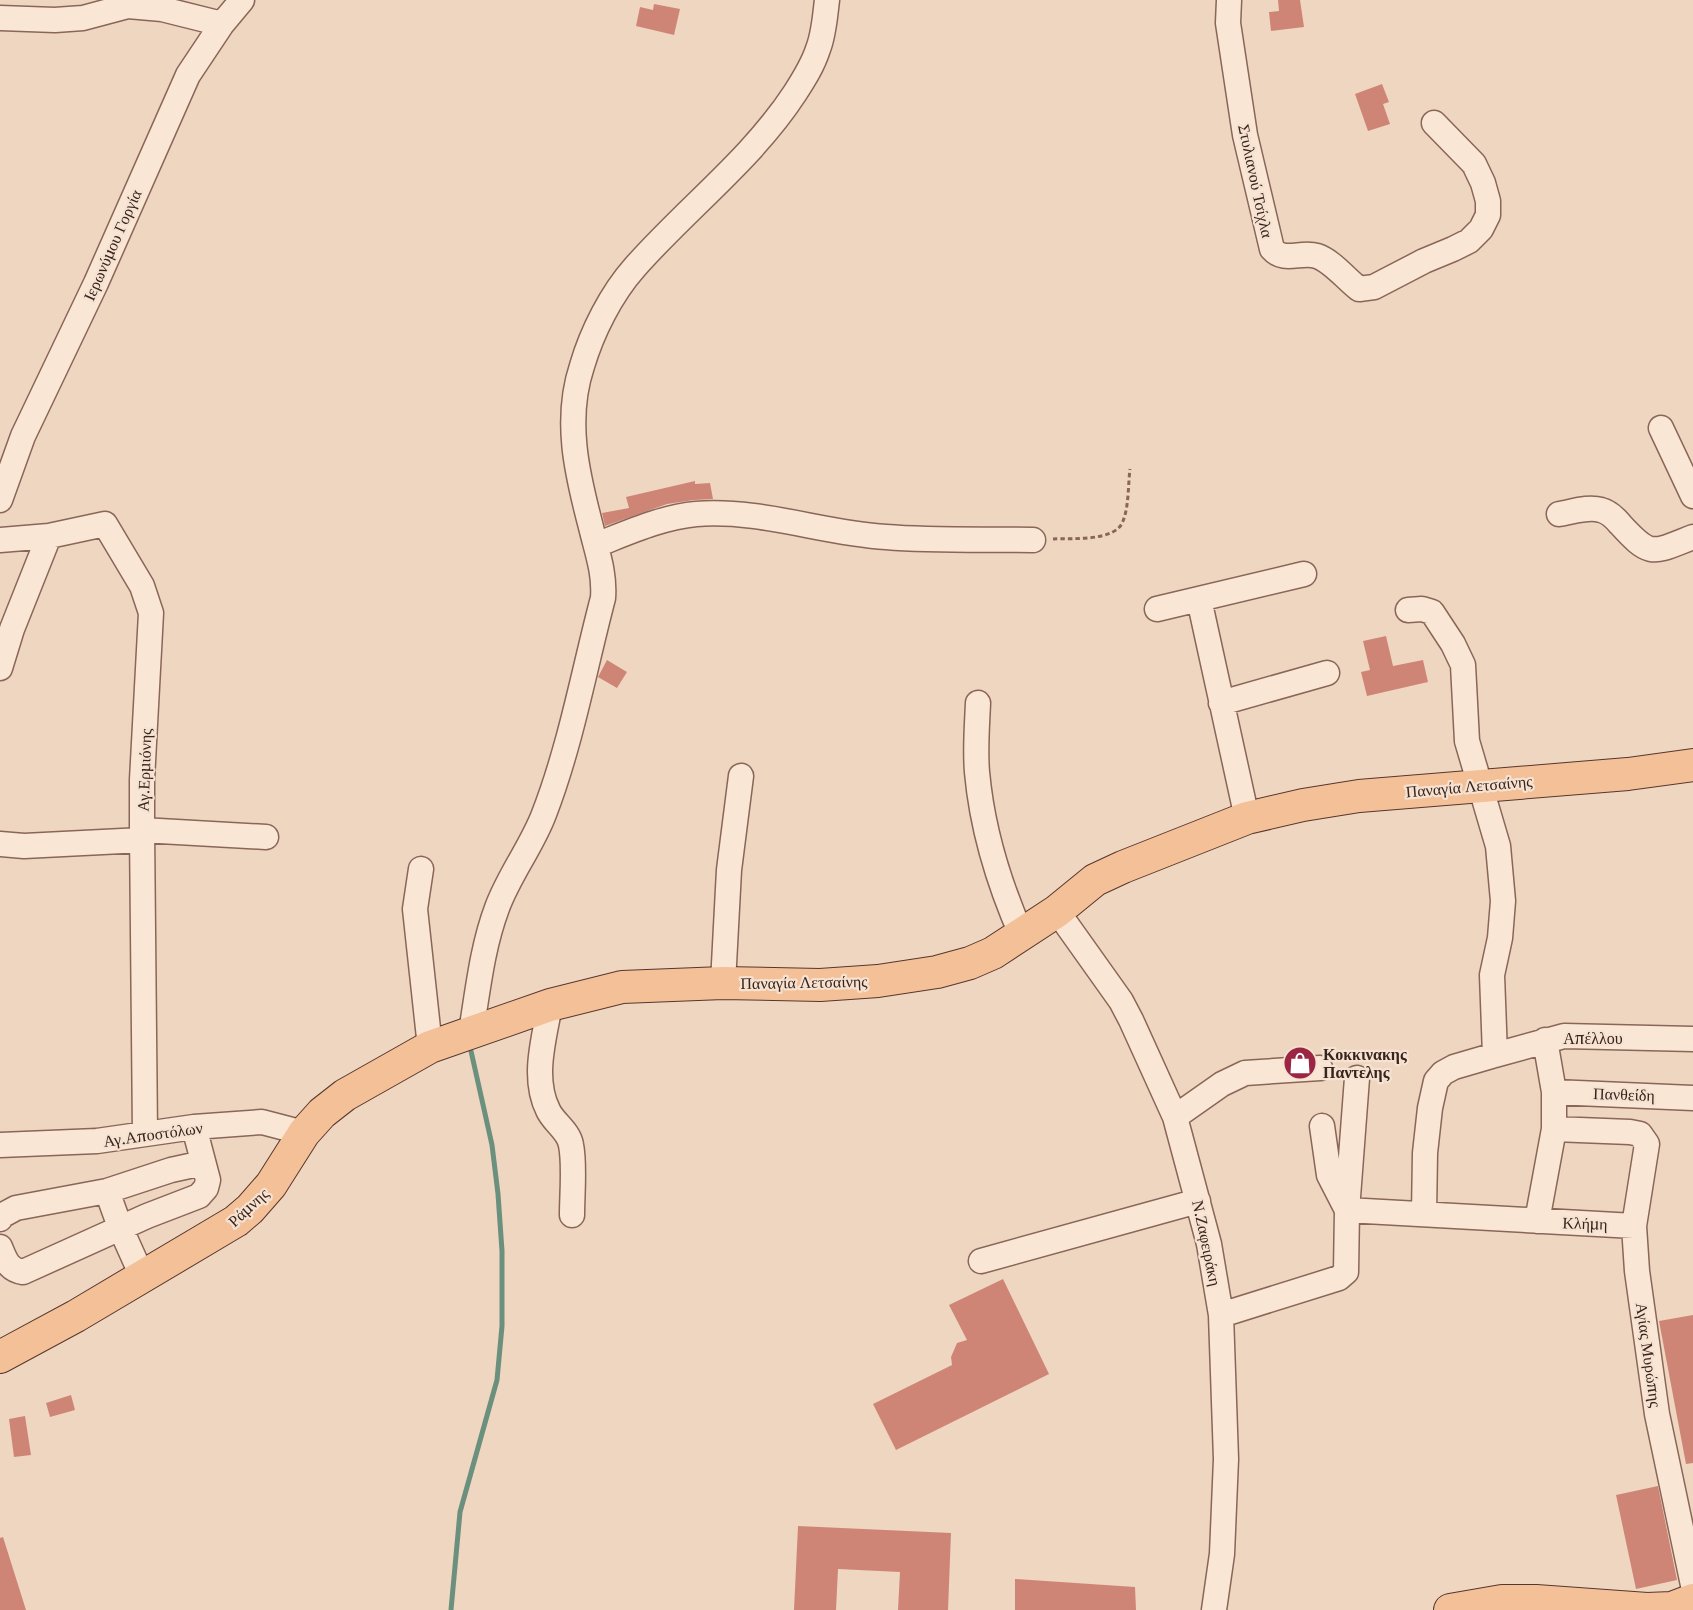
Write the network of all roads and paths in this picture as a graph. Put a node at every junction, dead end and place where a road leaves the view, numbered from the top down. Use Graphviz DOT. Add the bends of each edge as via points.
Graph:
graph roads {
  1 [pos="242,0"];
  2 [pos="827,0"];
  3 [pos="1229,0"];
  4 [pos="127,3"];
  5 [pos="0,18"];
  6 [pos="222,24"];
  7 [pos="1434,123"];
  8 [pos="1661,428"];
  9 [pos="1130,469"];
  10 [pos="1693,496"];
  11 [pos="0,500"];
  12 [pos="1559,514"];
  13 [pos="49,536"];
  14 [pos="1693,537"];
  15 [pos="0,540"];
  16 [pos="1033,540"];
  17 [pos="596,545"];
  18 [pos="1304,574"];
  19 [pos="1199,598"];
  20 [pos="1158,609"];
  21 [pos="1408,610"];
  22 [pos="0,668"];
  23 [pos="1327,673"];
  24 [pos="978,703"];
  25 [pos="1221,703"];
  26 [pos="1693,765"];
  27 [pos="741,776"];
  28 [pos="1479,785"];
  29 [pos="1247,818"];
  30 [pos="142,835"];
  31 [pos="266,837"];
  32 [pos="0,844"];
  33 [pos="421,869"];
  34 [pos="1057,911"];
  35 [pos="1022,936"];
  36 [pos="723,983"];
  37 [pos="549,1005"];
  38 [pos="471,1032"];
  39 [pos="1545,1040"];
  40 [pos="1693,1040"];
  41 [pos="430,1047"];
  42 [pos="1495,1055"];
  43 [pos="1320,1068"];
  44 [pos="1357,1078"];
  45 [pos="1554,1092"];
  46 [pos="1693,1098"];
  47 [pos="1175,1118"];
  48 [pos="1322,1126"];
  49 [pos="194,1127"];
  50 [pos="1554,1129"];
  51 [pos="304,1133"];
  52 [pos="145,1134"];
  53 [pos="0,1145"];
  54 [pos="203,1163"];
  55 [pos="107,1191"];
  56 [pos="1198,1201"];
  57 [pos="1347,1210"];
  58 [pos="1424,1214"];
  59 [pos="572,1215"];
  60 [pos="0,1218"];
  61 [pos="1537,1221"];
  62 [pos="1634,1226"];
  63 [pos="120,1227"];
  64 [pos="0,1246"];
  65 [pos="981,1261"];
  66 [pos="141,1276"];
  67 [pos="1221,1315"];
  68 [pos="0,1357"];
  69 [pos="1688,1539"];
  70 [pos="1693,1586"];
  71 [pos="1693,1600"];
  72 [pos="1214,1610"];
  73 [pos="1450,1610"];
  1 -- 6 [label="street, Ιερωνύμου Γοργία"];
  2 -- 17 [label="street" via="819,48 786,106 759,140 634,268 594,337 582,366 572,421 580,487"];
  3 -- 7 [label="street, Στυλιανού Τσίχλα" via="1228,23 1245,135 1272,249 1277,255 1315,255 1359,289 1366,289 1469,241 1488,216 1483,183 1474,164"];
  4 -- 5 [label="street" via="83,18"];
  4 -- 6 [label="street"];
  6 -- 11 [label="street, Ιερωνύμου Γοργία" via="188,75 23,436"];
  8 -- 10 [label="street"];
  9 -- 16 [label="path" via="1123,522 1117,531 1105,536"];
  12 -- 14 [label="street" via="1588,508 1601,510 1612,516 1638,544 1655,550"];
  13 -- 15 [label="street, Αγ.Ερμιόνης"];
  13 -- 22 [label="street"];
  13 -- 30 [label="street, Αγ.Ερμιόνης" via="105,524 142,586 151,613"];
  16 -- 17 [label="street" via="885,537 758,516 705,514 677,518"];
  17 -- 38 [label="street" via="602,564 603,598 577,702 543,816 498,905 485,946"];
  18 -- 19 [label="street"];
  19 -- 20 [label="street"];
  19 -- 25 [label="street"];
  21 -- 28 [label="street" via="1432,612 1462,664 1467,741"];
  23 -- 25 [label="street"];
  24 -- 35 [label="street" via="977,774 988,838 1007,902"];
  25 -- 29 [label="street"];
  26 -- 28 [label="main road, Παναγία Λετσαίνης"];
  27 -- 36 [label="street" via="729,870"];
  28 -- 29 [label="main road, Παναγία Λετσαίνης" via="1359,796"];
  28 -- 42 [label="street" via="1498,846 1503,901 1492,975"];
  29 -- 34 [label="main road, Παναγία Λετσαίνης" via="1095,880"];
  30 -- 31 [label="street"];
  30 -- 32 [label="street" via="24,846"];
  30 -- 52 [label="street, Αγ.Ερμιόνης"];
  33 -- 41 [label="street" via="415,909"];
  34 -- 35 [label="main road, Παναγία Λετσαίνης"];
  34 -- 47 [label="street, Ν.Ζαφειράκη" via="1121,1001"];
  35 -- 36 [label="main road, Παναγία Λετσαίνης" via="970,963 919,975 820,985"];
  36 -- 37 [label="main road, Παναγία Λετσαίνης" via="622,987"];
  37 -- 38 [label="main road, Παναγία Λετσαίνης"];
  37 -- 59 [label="street" via="540,1078 549,1114 571,1143"];
  38 -- 41 [label="main road, Ράμνης"];
  39 -- 40 [label="street, Απέλλου" via="1564,1036"];
  39 -- 42 [label="street, Απέλλου"];
  39 -- 45 [label="street"];
  41 -- 51 [label="main road, Ράμνης" via="345,1095"];
  42 -- 58 [label="street, Απέλλου" via="1454,1067 1436,1081 1425,1153"];
  43 -- 47 [label="street" via="1245,1073 1222,1084"];
  44 -- 57 [label="street"];
  45 -- 46 [label="street, Πανθείδη"];
  45 -- 50 [label="street"];
  47 -- 56 [label="street, Ν.Ζαφειράκη"];
  48 -- 57 [label="street" via="1329,1175"];
  49 -- 51 [label="street, Αγ.Αποστόλων" via="262,1122"];
  49 -- 52 [label="street, Αγ.Αποστόλων"];
  49 -- 54 [label="street"];
  50 -- 61 [label="street"];
  50 -- 62 [label="street, Αγίας Μυρώπης" via="1640,1134 1647,1144"];
  51 -- 66 [label="main road, Ράμνης" via="271,1185 250,1209 217,1234"];
  52 -- 53 [label="street, Αγ.Αποστόλων" via="97,1141"];
  54 -- 55 [label="street"];
  54 -- 63 [label="street" via="208,1180 199,1196"];
  55 -- 60 [label="street" via="16,1208"];
  55 -- 63 [label="street"];
  56 -- 65 [label="street"];
  56 -- 67 [label="street, Ν.Ζαφειράκη"];
  57 -- 58 [label="street, Κλήμη"];
  57 -- 67 [label="street" via="1346,1272 1339,1278"];
  58 -- 61 [label="street, Κλήμη"];
  61 -- 62 [label="street, Κλήμη"];
  62 -- 69 [label="street, Αγίας Μυρώπης" via="1657,1414"];
  63 -- 64 [label="street" via="23,1272 14,1271"];
  63 -- 66 [label="street"];
  66 -- 68 [label="main road, Ράμνης"];
  67 -- 72 [label="street, Ν.Ζαφειράκη" via="1226,1479"];
  69 -- 70 [label="street, Αγίας Μυρώπης"];
  71 -- 73 [label="main road" via="1672,1608 1502,1601"];
}
